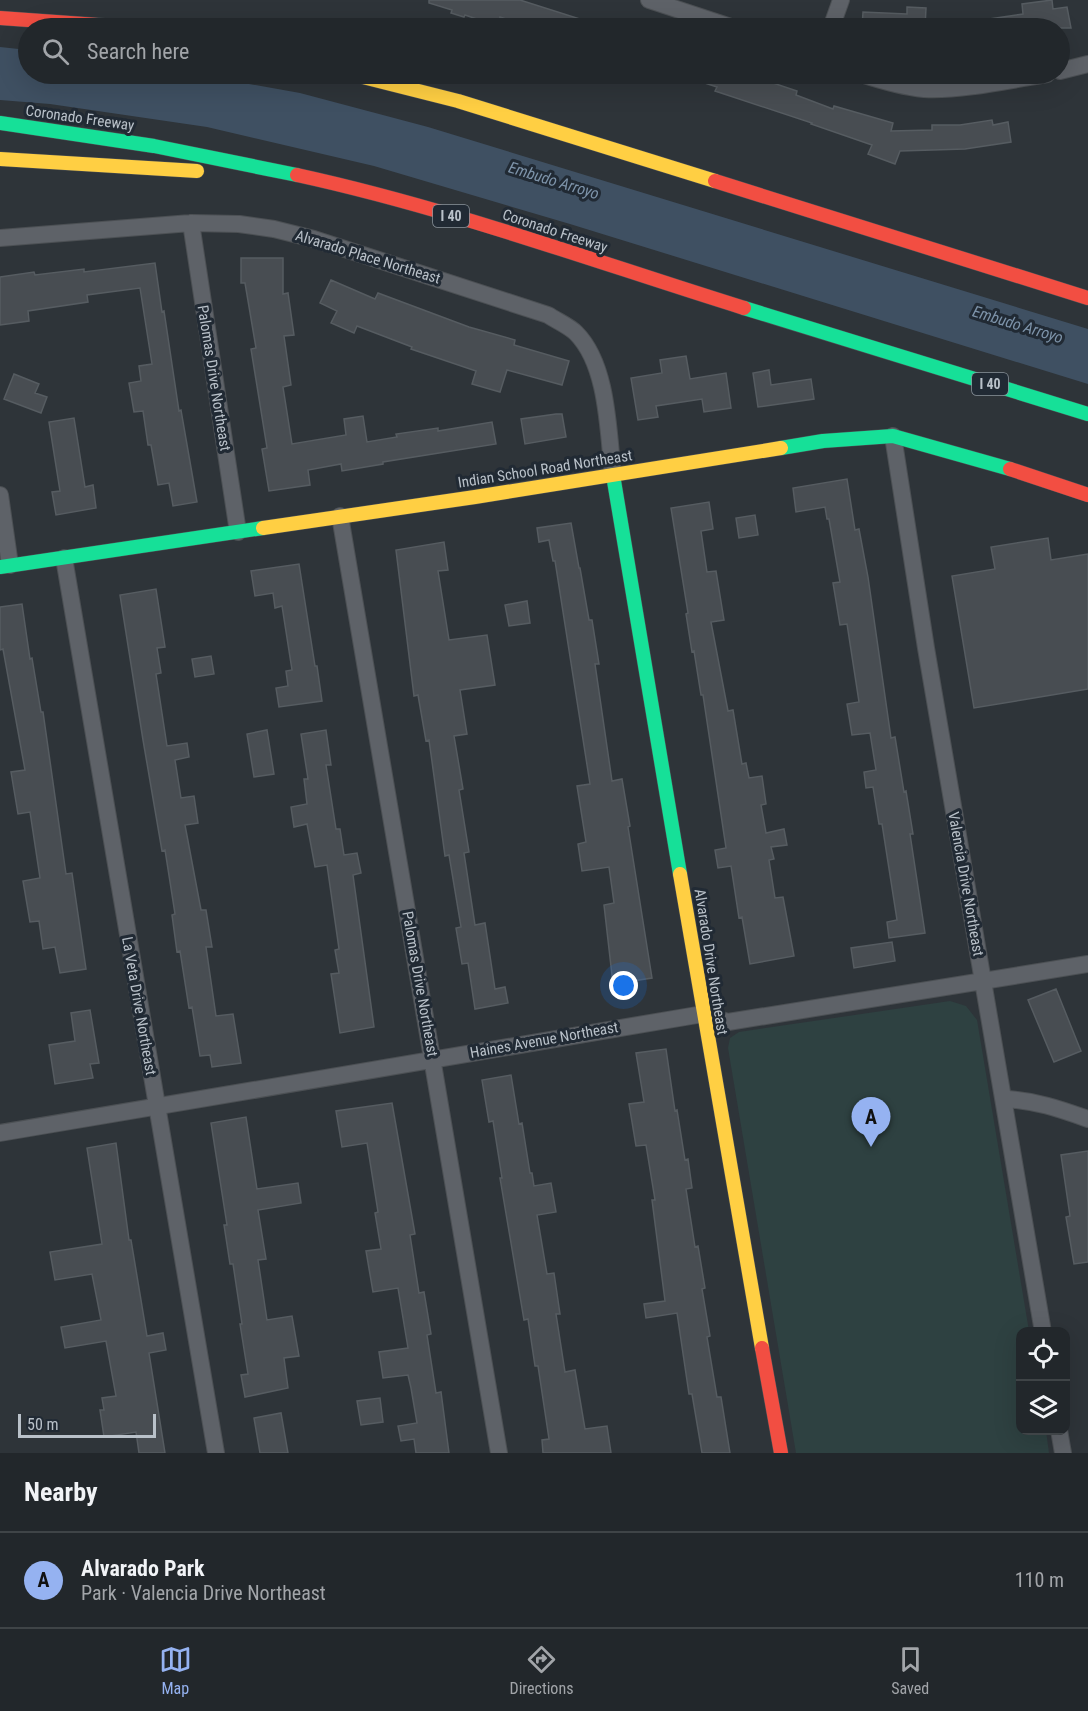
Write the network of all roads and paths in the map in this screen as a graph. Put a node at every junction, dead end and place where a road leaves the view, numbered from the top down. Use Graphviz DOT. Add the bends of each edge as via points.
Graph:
graph roads {
  1 [pos="649,0"];
  2 [pos="841,0"];
  3 [pos="75,9"];
  4 [pos="0,18"];
  5 [pos="106,18"];
  6 [pos="704,18"];
  7 [pos="835,18"];
  8 [pos="18,19"];
  9 [pos="1088,64"];
  10 [pos="1070,68"];
  11 [pos="391,84"];
  12 [pos="892,84"];
  13 [pos="979,84"];
  14 [pos="0,123"];
  15 [pos="0,159"];
  16 [pos="309,178"];
  17 [pos="191,223"];
  18 [pos="0,238"];
  19 [pos="1088,298"];
  20 [pos="1088,414"];
  21 [pos="893,436"];
  22 [pos="613,475"];
  23 [pos="0,495"];
  24 [pos="1088,495"];
  25 [pos="340,516"];
  26 [pos="238,532"];
  27 [pos="64,558"];
  28 [pos="5,566"];
  29 [pos="1088,964"];
  30 [pos="982,980"];
  31 [pos="703,1014"];
  32 [pos="433,1059"];
  33 [pos="1004,1099"];
  34 [pos="156,1106"];
  35 [pos="1088,1119"];
  36 [pos="0,1133"];
  37 [pos="1041,1327"];
  38 [pos="1060,1435"];
  39 [pos="216,1453"];
  40 [pos="499,1453"];
  41 [pos="781,1453"];
  42 [pos="1063,1453"];
  1 -- 6 [label="street"];
  2 -- 7 [label="street"];
  3 -- 5 [label="main road"];
  4 -- 8 [label="main road"];
  9 -- 10 [label="street"];
  11 -- 19 [label="main road" via="458,101"];
  12 -- 13 [label="street" via="945,89"];
  14 -- 16 [label="main road, Coronado Freeway / I 40" via="177,150"];
  15 -- 16 [label="main road"];
  16 -- 20 [label="main road, Coronado Freeway / I 40" via="471,221"];
  17 -- 18 [label="street, Alvarado Place Northeast"];
  17 -- 22 [label="street, Alvarado Place Northeast" via="239,224 314,238 548,315 575,331 591,352 600,379"];
  17 -- 26 [label="street, Palomas Drive Northeast"];
  21 -- 22 [label="main road, Indian School Road Northeast" via="823,441"];
  21 -- 24 [label="main road, Indian School Road Northeast" via="980,459"];
  21 -- 30 [label="street, Valencia Drive Northeast"];
  22 -- 25 [label="main road, Indian School Road Northeast"];
  22 -- 31 [label="main road, Alvarado Drive Northeast"];
  23 -- 28 [label="street"];
  25 -- 26 [label="main road, Indian School Road Northeast"];
  25 -- 32 [label="street, Palomas Drive Northeast"];
  26 -- 27 [label="main road, Indian School Road Northeast"];
  27 -- 28 [label="main road, Indian School Road Northeast"];
  27 -- 34 [label="street, La Veta Drive Northeast"];
  29 -- 30 [label="street, Haines Avenue Northeast"];
  30 -- 31 [label="street, Haines Avenue Northeast" via="728,1022"];
  30 -- 33 [label="street, Valencia Drive Northeast"];
  31 -- 32 [label="street, Haines Avenue Northeast"];
  31 -- 41 [label="main road, Alvarado Drive Northeast"];
  32 -- 34 [label="street, Haines Avenue Northeast"];
  32 -- 40 [label="street, Palomas Drive Northeast"];
  33 -- 35 [label="street" via="1048,1105"];
  33 -- 37 [label="street, Valencia Drive Northeast"];
  34 -- 36 [label="street, Haines Avenue Northeast"];
  34 -- 39 [label="street, La Veta Drive Northeast"];
  38 -- 42 [label="street"];
}
